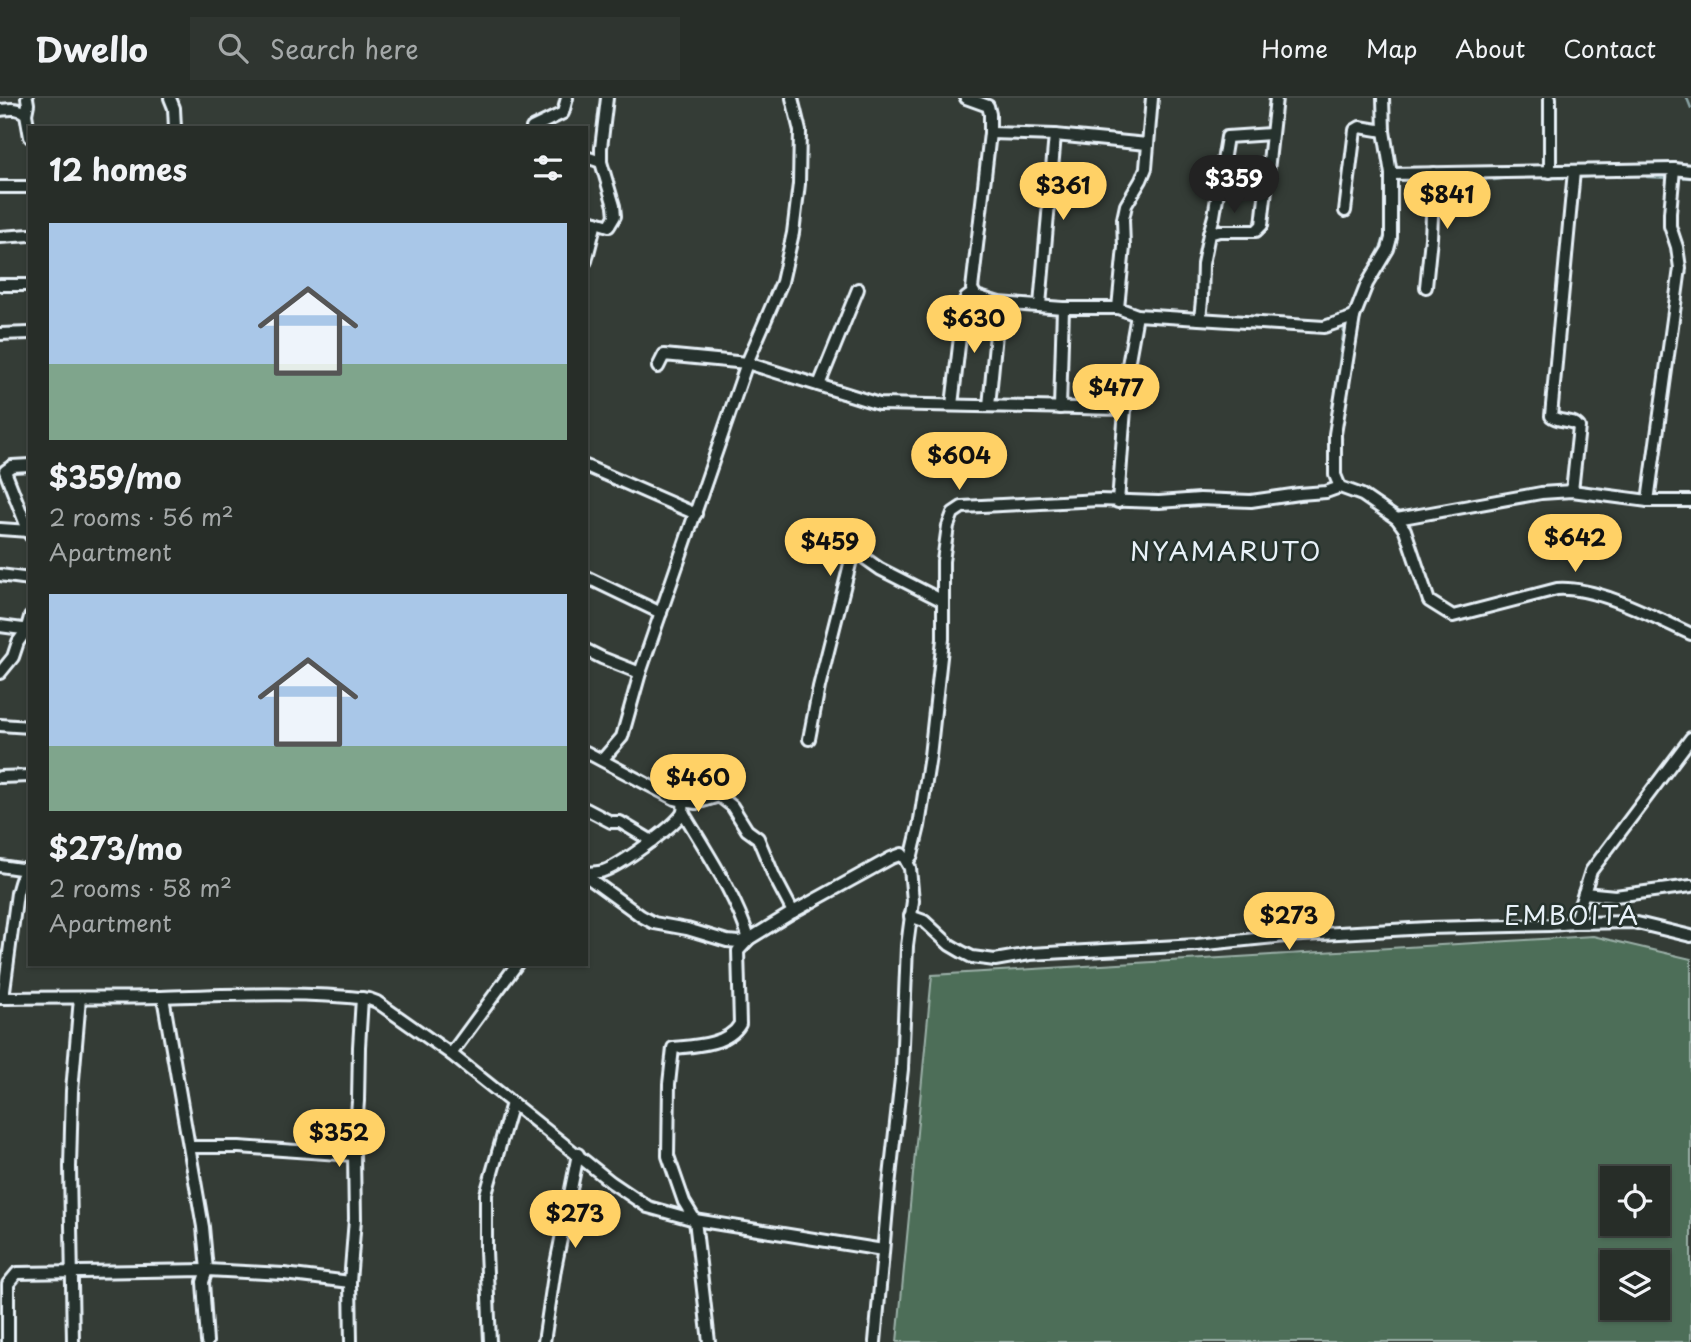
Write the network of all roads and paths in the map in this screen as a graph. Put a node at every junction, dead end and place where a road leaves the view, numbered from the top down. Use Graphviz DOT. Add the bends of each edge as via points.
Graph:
graph roads {
  1 [pos="27,98"];
  2 [pos="170,98"];
  3 [pos="567,98"];
  4 [pos="607,98"];
  5 [pos="792,98"];
  6 [pos="966,98"];
  7 [pos="1152,98"];
  8 [pos="1276,98"];
  9 [pos="1382,98"];
  10 [pos="1550,98"];
  11 [pos="0,110"];
  12 [pos="26,114"];
  13 [pos="28,126"];
  14 [pos="175,126"];
  15 [pos="536,126"];
  16 [pos="1384,131"];
  17 [pos="990,133"];
  18 [pos="1271,134"];
  19 [pos="1055,135"];
  20 [pos="1147,144"];
  21 [pos="588,159"];
  22 [pos="601,162"];
  23 [pos="1674,169"];
  24 [pos="1574,171"];
  25 [pos="1691,171"];
  26 [pos="1550,172"];
  27 [pos="1434,173"];
  28 [pos="1391,174"];
  29 [pos="0,187"];
  30 [pos="28,187"];
  31 [pos="1345,211"];
  32 [pos="591,221"];
  33 [pos="1209,234"];
  34 [pos="28,235"];
  35 [pos="0,237"];
  36 [pos="588,245"];
  37 [pos="0,285"];
  38 [pos="28,285"];
  39 [pos="1426,287"];
  40 [pos="858,289"];
  41 [pos="973,293"];
  42 [pos="999,303"];
  43 [pos="1040,305"];
  44 [pos="1063,308"];
  45 [pos="1118,308"];
  46 [pos="1137,315"];
  47 [pos="1354,317"];
  48 [pos="1200,319"];
  49 [pos="28,333"];
  50 [pos="0,334"];
  51 [pos="747,363"];
  52 [pos="658,367"];
  53 [pos="820,385"];
  54 [pos="952,405"];
  55 [pos="989,405"];
  56 [pos="1060,408"];
  57 [pos="1125,409"];
  58 [pos="28,465"];
  59 [pos="588,467"];
  60 [pos="4,478"];
  61 [pos="1340,486"];
  62 [pos="1572,491"];
  63 [pos="1648,501"];
  64 [pos="1691,501"];
  65 [pos="1118,502"];
  66 [pos="696,514"];
  67 [pos="1396,519"];
  68 [pos="0,528"];
  69 [pos="28,531"];
  70 [pos="28,533"];
  71 [pos="0,575"];
  72 [pos="588,578"];
  73 [pos="28,579"];
  74 [pos="943,601"];
  75 [pos="661,613"];
  76 [pos="0,626"];
  77 [pos="1691,634"];
  78 [pos="27,635"];
  79 [pos="588,651"];
  80 [pos="0,673"];
  81 [pos="640,673"];
  82 [pos="0,725"];
  83 [pos="28,727"];
  84 [pos="1691,738"];
  85 [pos="809,739"];
  86 [pos="588,753"];
  87 [pos="602,760"];
  88 [pos="28,776"];
  89 [pos="0,777"];
  90 [pos="683,806"];
  91 [pos="588,809"];
  92 [pos="652,841"];
  93 [pos="907,863"];
  94 [pos="0,866"];
  95 [pos="28,869"];
  96 [pos="588,874"];
  97 [pos="588,876"];
  98 [pos="1691,886"];
  99 [pos="1584,893"];
  100 [pos="793,912"];
  101 [pos="910,916"];
  102 [pos="1574,923"];
  103 [pos="1691,936"];
  104 [pos="749,939"];
  105 [pos="516,966"];
  106 [pos="163,997"];
  107 [pos="1,998"];
  108 [pos="80,998"];
  109 [pos="362,998"];
  110 [pos="451,1054"];
  111 [pos="512,1103"];
  112 [pos="190,1147"];
  113 [pos="578,1154"];
  114 [pos="354,1155"];
  115 [pos="695,1220"];
  116 [pos="883,1250"];
  117 [pos="207,1270"];
  118 [pos="73,1273"];
  119 [pos="350,1282"];
  120 [pos="8,1342"];
  121 [pos="73,1342"];
  122 [pos="207,1342"];
  123 [pos="351,1342"];
  124 [pos="490,1342"];
  125 [pos="544,1342"];
  126 [pos="709,1342"];
  127 [pos="876,1342"];
  1 -- 12 [label="street"];
  2 -- 14 [label="street"];
  3 -- 15 [label="street" via="563,113"];
  4 -- 22 [label="street"];
  5 -- 51 [label="street" via="800,131 793,233 782,282"];
  6 -- 17 [label="street" via="988,106"];
  7 -- 20 [label="street"];
  8 -- 18 [label="street"];
  9 -- 16 [label="street"];
  10 -- 26 [label="street"];
  11 -- 12 [label="street" via="18,109"];
  12 -- 13 [label="street"];
  16 -- 28 [label="street"];
  16 -- 31 [label="street" via="1355,130"];
  17 -- 19 [label="street"];
  17 -- 41 [label="street"];
  18 -- 33 [label="street" via="1227,137"];
  18 -- 33 [label="street" via="1262,225 1256,232 1219,230"];
  19 -- 20 [label="street"];
  19 -- 43 [label="street"];
  20 -- 45 [label="street" via="1146,168 1126,205"];
  21 -- 22 [label="street"];
  22 -- 32 [label="street" via="615,216 609,226"];
  23 -- 24 [label="street"];
  23 -- 25 [label="street"];
  23 -- 63 [label="street" via="1670,213 1679,268"];
  24 -- 26 [label="street"];
  24 -- 62 [label="street" via="1551,416 1579,427"];
  26 -- 27 [label="street"];
  27 -- 28 [label="street"];
  27 -- 39 [label="street"];
  28 -- 47 [label="street" via="1391,238"];
  29 -- 30 [label="street"];
  32 -- 36 [label="street"];
  33 -- 48 [label="street"];
  34 -- 35 [label="street"];
  37 -- 38 [label="street"];
  40 -- 53 [label="street"];
  41 -- 42 [label="street"];
  41 -- 54 [label="street" via="964,303"];
  42 -- 43 [label="street"];
  42 -- 55 [label="street"];
  43 -- 44 [label="street"];
  44 -- 45 [label="street"];
  44 -- 56 [label="street"];
  45 -- 46 [label="street"];
  46 -- 48 [label="street"];
  46 -- 57 [label="street"];
  47 -- 48 [label="street" via="1324,327"];
  47 -- 61 [label="street" via="1335,434 1335,475"];
  49 -- 50 [label="street"];
  51 -- 52 [label="street" via="664,355"];
  51 -- 53 [label="street"];
  51 -- 66 [label="street"];
  53 -- 54 [label="street" via="879,404"];
  54 -- 55 [label="street"];
  55 -- 56 [label="street"];
  56 -- 57 [label="street"];
  57 -- 65 [label="street"];
  58 -- 60 [label="street" via="8,468"];
  59 -- 66 [label="street"];
  60 -- 69 [label="street"];
  61 -- 65 [label="street" via="1326,492 1251,501"];
  61 -- 67 [label="street"];
  62 -- 63 [label="street"];
  62 -- 67 [label="street"];
  63 -- 64 [label="street"];
  65 -- 74 [label="street" via="962,508 953,513 943,561"];
  66 -- 75 [label="street"];
  67 -- 77 [label="street" via="1405,530 1429,601 1453,616 1565,588 1600,595"];
  68 -- 70 [label="street"];
  71 -- 73 [label="street"];
  72 -- 75 [label="street"];
  74 -- 85 [label="street" via="854,552"];
  74 -- 93 [label="street" via="930,756 919,827"];
  75 -- 81 [label="street"];
  76 -- 78 [label="street"];
  78 -- 80 [label="street"];
  79 -- 81 [label="street"];
  81 -- 87 [label="street" via="622,737"];
  82 -- 83 [label="street"];
  84 -- 99 [label="street" via="1591,871"];
  86 -- 87 [label="street"];
  87 -- 90 [label="street"];
  88 -- 89 [label="street"];
  90 -- 92 [label="street"];
  90 -- 100 [label="street" via="719,796 732,806 758,838"];
  90 -- 104 [label="street" via="742,915"];
  91 -- 92 [label="street"];
  92 -- 96 [label="street" via="621,863"];
  93 -- 100 [label="street" via="898,855"];
  93 -- 101 [label="street" via="912,880"];
  94 -- 95 [label="street"];
  95 -- 107 [label="street" via="17,893"];
  97 -- 104 [label="street" via="654,923 727,941"];
  98 -- 99 [label="street" via="1615,896"];
  99 -- 102 [label="street"];
  100 -- 104 [label="street"];
  101 -- 102 [label="street" via="924,921 950,946 972,957 995,960 1285,936"];
  101 -- 116 [label="street" via="902,1069"];
  102 -- 103 [label="street" via="1633,922"];
  104 -- 115 [label="street" via="738,951 740,1024 736,1030 710,1045 673,1048 668,1156"];
  105 -- 110 [label="street"];
  106 -- 108 [label="street"];
  106 -- 109 [label="street"];
  106 -- 112 [label="street"];
  107 -- 108 [label="street"];
  108 -- 118 [label="street" via="70,1167"];
  109 -- 110 [label="street" via="377,1002"];
  109 -- 114 [label="street"];
  110 -- 111 [label="street"];
  111 -- 113 [label="street"];
  111 -- 124 [label="street" via="486,1194"];
  112 -- 114 [label="street"];
  112 -- 117 [label="street"];
  113 -- 115 [label="street" via="648,1207"];
  113 -- 125 [label="street"];
  114 -- 119 [label="street"];
  115 -- 116 [label="street"];
  115 -- 126 [label="street"];
  116 -- 127 [label="street"];
  117 -- 118 [label="street"];
  117 -- 119 [label="street"];
  117 -- 122 [label="street" via="203,1282"];
  118 -- 120 [label="street" via="16,1273 8,1284"];
  118 -- 121 [label="street"];
  119 -- 123 [label="street"];
}
